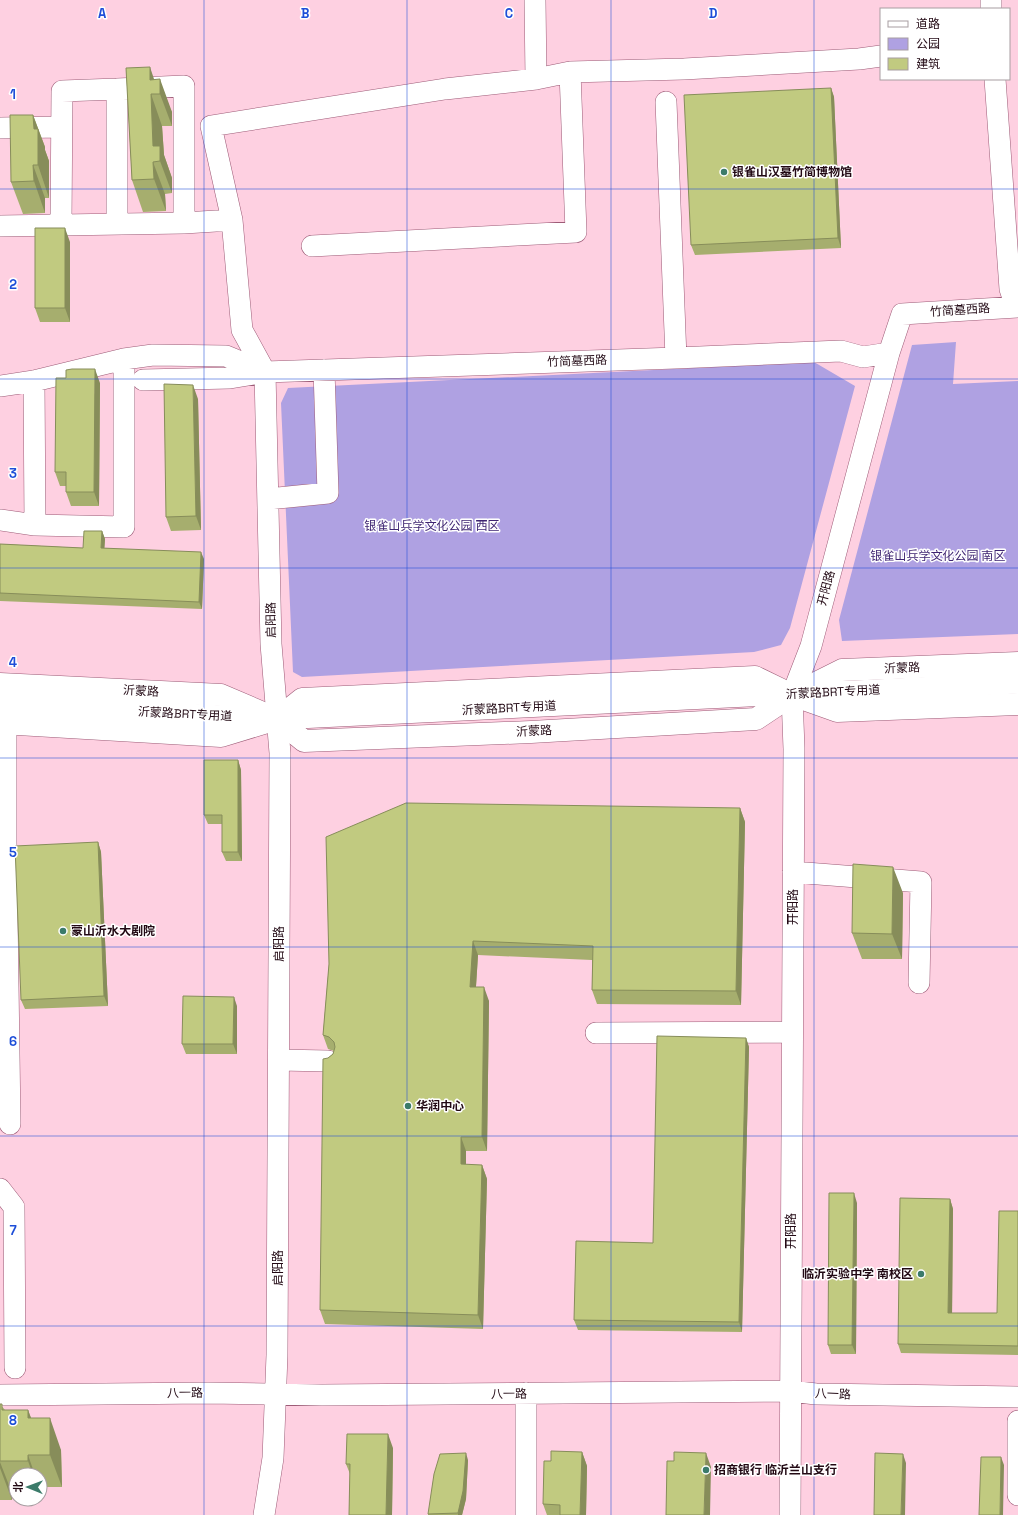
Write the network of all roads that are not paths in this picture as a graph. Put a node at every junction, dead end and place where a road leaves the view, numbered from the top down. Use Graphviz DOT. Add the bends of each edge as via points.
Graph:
graph roads {
  1 [pos="535,0"];
  2 [pos="880,56"];
  3 [pos="570,72"];
  4 [pos="536,79"];
  5 [pos="995,80"];
  6 [pos="117,89"];
  7 [pos="666,102"];
  8 [pos="61,127"];
  9 [pos="0,128"];
  10 [pos="232,220"];
  11 [pos="184,223"];
  12 [pos="117,224"];
  13 [pos="61,225"];
  14 [pos="0,226"];
  15 [pos="312,246"];
  16 [pos="1013,259"];
  17 [pos="1017,307"];
  18 [pos="902,314"];
  19 [pos="889,353"];
  20 [pos="676,358"];
  21 [pos="124,359"];
  22 [pos="324,370"];
  23 [pos="265,372"];
  24 [pos="143,380"];
  25 [pos="34,381"];
  26 [pos="0,386"];
  27 [pos="268,499"];
  28 [pos="0,520"];
  29 [pos="34,524"];
  30 [pos="1018,663"];
  31 [pos="1018,683"];
  32 [pos="0,684"];
  33 [pos="792,695"];
  34 [pos="1018,704"];
  35 [pos="2,717"];
  36 [pos="277,719"];
  37 [pos="793,872"];
  38 [pos="919,983"];
  39 [pos="792,1032"];
  40 [pos="596,1033"];
  41 [pos="279,1060"];
  42 [pos="328,1061"];
  43 [pos="10,1124"];
  44 [pos="0,1188"];
  45 [pos="15,1368"];
  46 [pos="790,1391"];
  47 [pos="526,1393"];
  48 [pos="0,1395"];
  49 [pos="276,1395"];
  50 [pos="1018,1397"];
  51 [pos="1018,1421"];
  52 [pos="1018,1495"];
  53 [pos="264,1515"];
  54 [pos="526,1515"];
  55 [pos="790,1515"];
  1 -- 4 [label="street"];
  2 -- 3 [label="street" via="684,69"];
  3 -- 4 [label="street"];
  3 -- 15 [label="street" via="576,232"];
  4 -- 10 [label="street" via="445,89 211,126"];
  5 -- 16 [label="street"];
  6 -- 8 [label="street" via="62,91"];
  6 -- 11 [label="street" via="184,86"];
  6 -- 12 [label="street"];
  7 -- 20 [label="street"];
  8 -- 9 [label="street"];
  8 -- 13 [label="street"];
  10 -- 11 [label="street"];
  10 -- 23 [label="street" via="242,330"];
  11 -- 12 [label="street"];
  12 -- 13 [label="street"];
  13 -- 14 [label="street"];
  16 -- 17 [label="street" via="1010,289"];
  17 -- 18 [label="street, 竹简墓西路"];
  18 -- 19 [label="street, 开阳路"];
  19 -- 20 [label="street, 竹简墓西路" via="863,357 841,351"];
  19 -- 33 [label="street, 开阳路" via="811,646"];
  20 -- 22 [label="street, 竹简墓西路"];
  21 -- 23 [label="street" via="153,355 226,356"];
  21 -- 25 [label="street"];
  21 -- 29 [label="street" via="124,527"];
  22 -- 23 [label="street, 竹简墓西路"];
  22 -- 27 [label="street" via="328,493"];
  23 -- 24 [label="street, 竹简墓西路" via="230,378"];
  23 -- 27 [label="street, 启阳路"];
  25 -- 26 [label="street"];
  25 -- 29 [label="street"];
  27 -- 36 [label="street, 启阳路" via="271,644"];
  28 -- 29 [label="street"];
  30 -- 33 [label="main road, 沂蒙路" via="842,670"];
  31 -- 33 [label="street, 沂蒙路BRT专用道"];
  32 -- 36 [label="main road, 沂蒙路" via="221,695"];
  33 -- 34 [label="main road" via="838,711"];
  33 -- 36 [label="main road" via="755,677 538,687 302,699"];
  33 -- 36 [label="main road, 沂蒙路" via="756,719 523,732 304,741"];
  33 -- 37 [label="street, 开阳路"];
  35 -- 36 [label="main road" via="221,736"];
  35 -- 43 [label="street"];
  36 -- 41 [label="street, 启阳路" via="280,758"];
  37 -- 38 [label="street" via="921,882"];
  37 -- 39 [label="street, 开阳路"];
  39 -- 40 [label="street"];
  39 -- 46 [label="street, 开阳路"];
  41 -- 42 [label="street"];
  41 -- 49 [label="street, 启阳路"];
  44 -- 45 [label="street" via="14,1206"];
  46 -- 47 [label="street, 八一路"];
  46 -- 50 [label="street, 八一路" via="816,1394"];
  46 -- 55 [label="street, 开阳路"];
  47 -- 49 [label="street, 八一路"];
  47 -- 54 [label="street"];
  48 -- 49 [label="street, 八一路"];
  49 -- 53 [label="street, 启阳路" via="273,1458"];
  51 -- 52 [label="street"];
}
